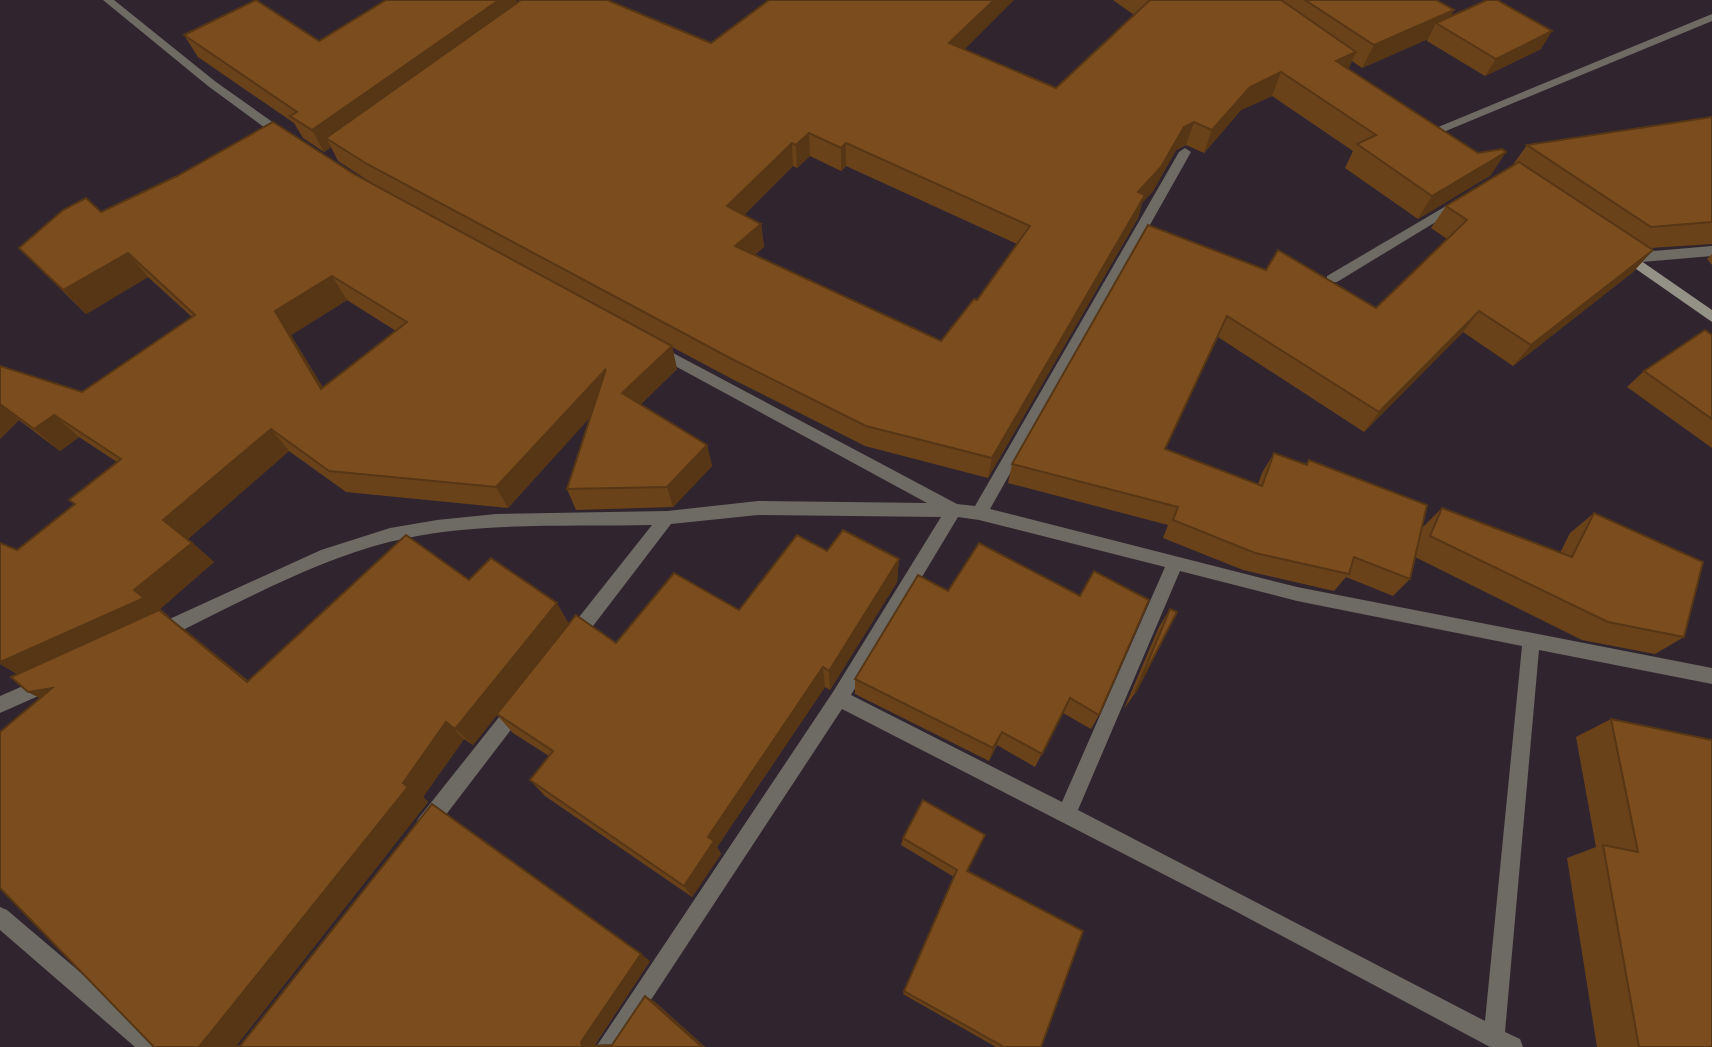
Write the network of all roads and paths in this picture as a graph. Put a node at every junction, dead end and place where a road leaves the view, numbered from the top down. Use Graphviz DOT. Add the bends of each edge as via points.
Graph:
graph roads {
  1 [pos="108,0"];
  2 [pos="1712,17"];
  3 [pos="1424,122"];
  4 [pos="1442,134"];
  5 [pos="300,146"];
  6 [pos="1185,152"];
  7 [pos="1465,199"];
  8 [pos="1605,242"];
  9 [pos="1712,251"];
  10 [pos="1630,258"];
  11 [pos="1332,279"];
  12 [pos="1712,317"];
  13 [pos="648,345"];
  14 [pos="954,510"];
  15 [pos="979,513"];
  16 [pos="667,518"];
  17 [pos="1174,565"];
  18 [pos="142,640"];
  19 [pos="1531,641"];
  20 [pos="561,653"];
  21 [pos="1712,676"];
  22 [pos="57,679"];
  23 [pos="532,690"];
  24 [pos="839,698"];
  25 [pos="0,705"];
  26 [pos="1067,814"];
  27 [pos="416,838"];
  28 [pos="0,917"];
  29 [pos="1503,1042"];
  30 [pos="151,1047"];
  31 [pos="607,1047"];
  1 -- 5 [label="street"];
  2 -- 4 [label="street"];
  3 -- 4 [label="street"];
  6 -- 15 [label="street"];
  7 -- 11 [label="street"];
  8 -- 10 [label="street"];
  9 -- 10 [label="street"];
  10 -- 12 [label="street"];
  13 -- 14 [label="street"];
  14 -- 15 [label="street"];
  14 -- 16 [label="street" via="758,508"];
  14 -- 24 [label="street"];
  15 -- 17 [label="street"];
  16 -- 18 [label="street" via="496,521 390,535 327,555"];
  16 -- 20 [label="street"];
  17 -- 19 [label="street"];
  17 -- 26 [label="street"];
  19 -- 21 [label="street"];
  19 -- 29 [label="street"];
  22 -- 25 [label="street"];
  23 -- 27 [label="street"];
  24 -- 26 [label="street"];
  24 -- 31 [label="street"];
  26 -- 29 [label="street"];
  28 -- 30 [label="street"];
}
